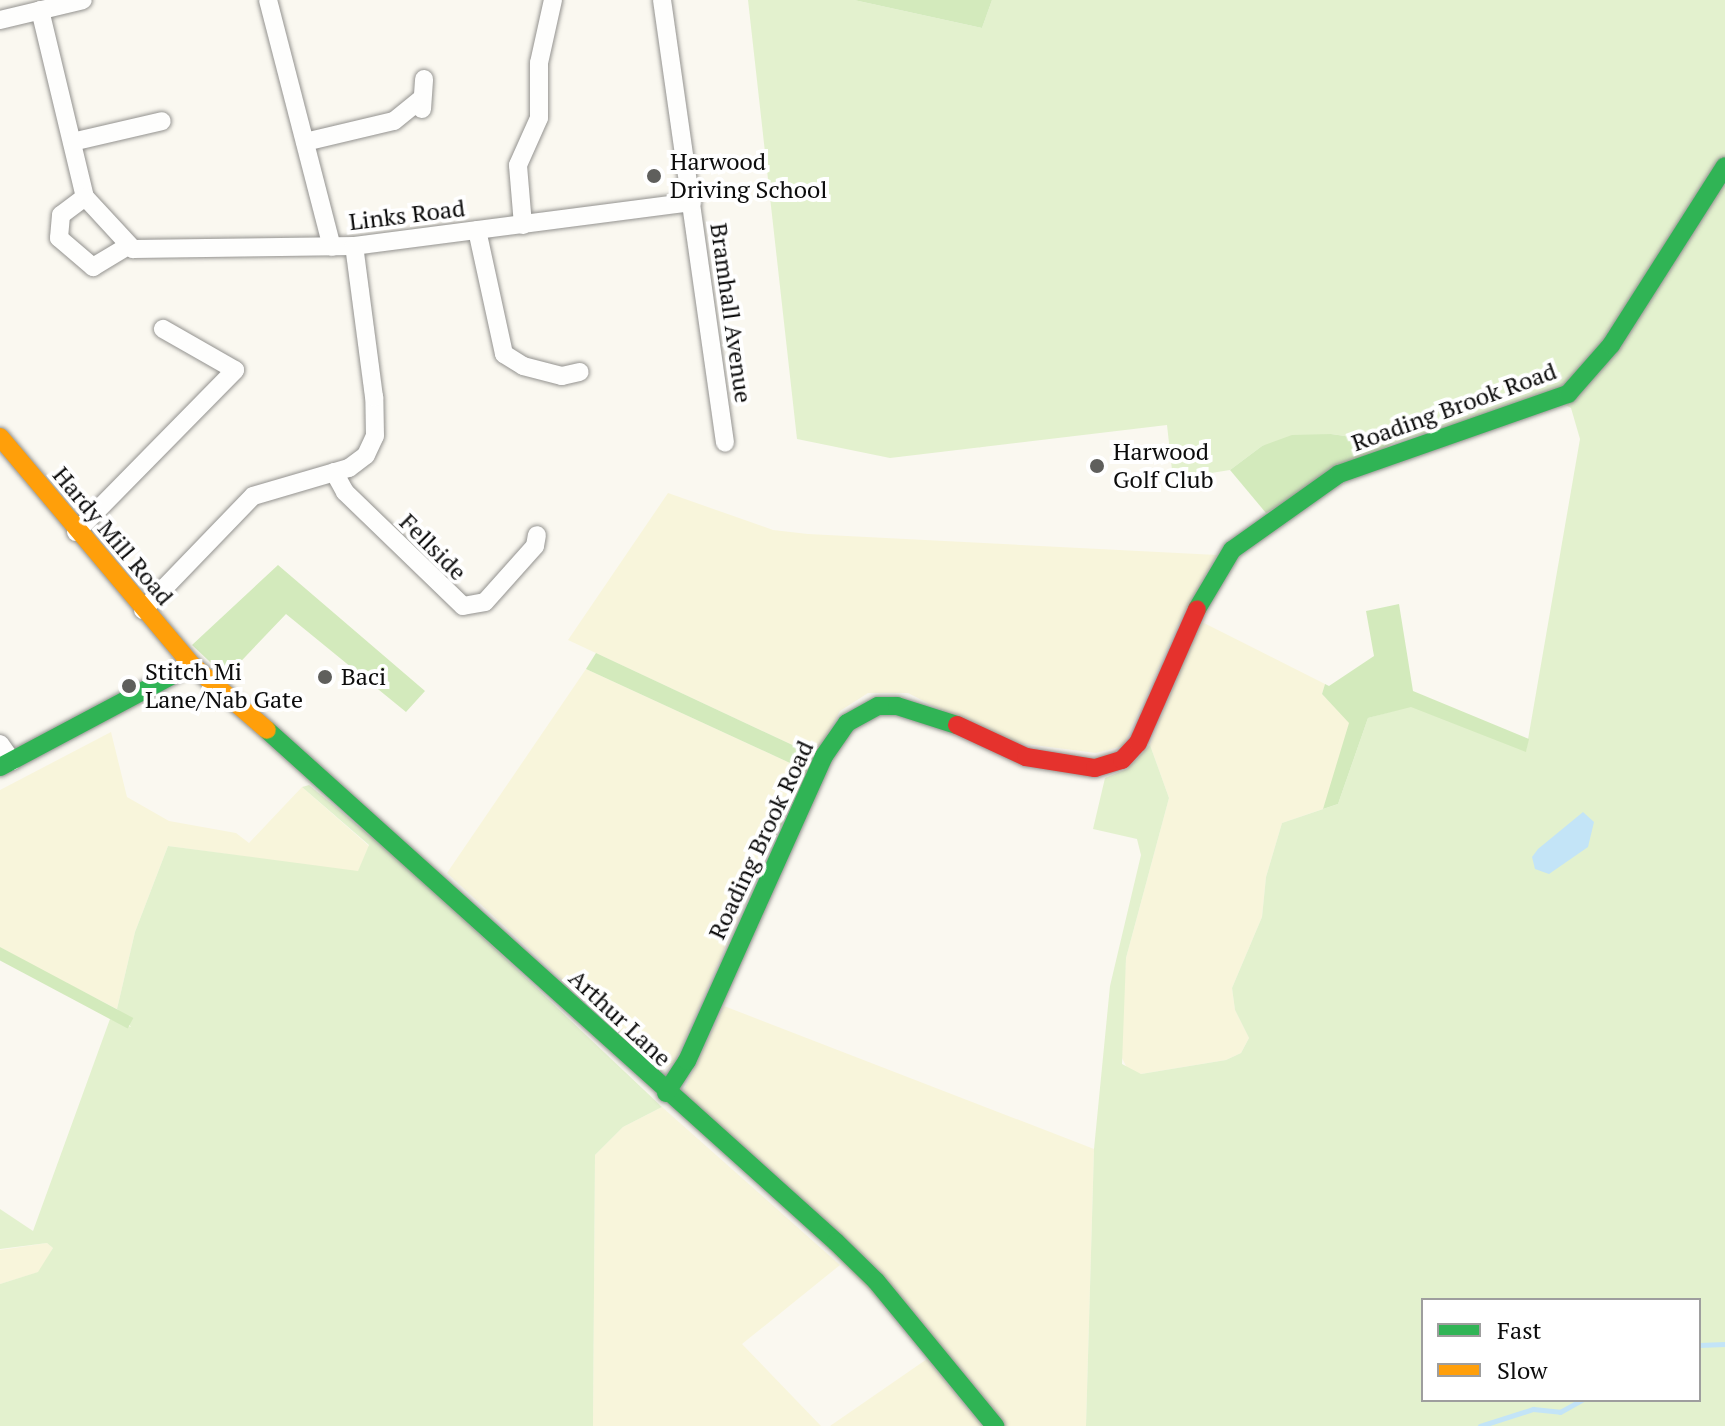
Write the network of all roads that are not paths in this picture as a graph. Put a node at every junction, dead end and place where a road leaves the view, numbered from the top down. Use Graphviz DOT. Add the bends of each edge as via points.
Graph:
graph roads {
  1 [pos="83,0"];
  2 [pos="268,0"];
  3 [pos="553,0"];
  4 [pos="662,0"];
  5 [pos="40,10"];
  6 [pos="0,20"];
  7 [pos="422,96"];
  8 [pos="158,126"];
  9 [pos="72,142"];
  10 [pos="305,142"];
  11 [pos="1725,166"];
  12 [pos="85,197"];
  13 [pos="692,202"];
  14 [pos="523,225"];
  15 [pos="477,230"];
  16 [pos="128,246"];
  17 [pos="354,246"];
  18 [pos="332,247"];
  19 [pos="163,329"];
  20 [pos="583,371"];
  21 [pos="0,437"];
  22 [pos="726,443"];
  23 [pos="334,472"];
  24 [pos="76,532"];
  25 [pos="537,535"];
  26 [pos="143,610"];
  27 [pos="192,665"];
  28 [pos="0,744"];
  29 [pos="6,764"];
  30 [pos="666,1093"];
  31 [pos="995,1426"];
  1 -- 5 [label="street"];
  2 -- 10 [label="street"];
  3 -- 14 [label="street" via="539,63 539,118 518,165"];
  4 -- 13 [label="street, Bramhall Avenue"];
  5 -- 6 [label="street"];
  5 -- 9 [label="street"];
  7 -- 10 [label="street" via="394,121"];
  8 -- 9 [label="street"];
  9 -- 12 [label="street"];
  10 -- 18 [label="street"];
  11 -- 30 [label="street, Roading Brook Road" via="1611,345 1568,394 1339,474 1232,550 1187,626 1138,743 1122,760 1095,768 1026,757 935,715 897,706 878,706 847,723 824,756 687,1061"];
  12 -- 16 [label="street"];
  12 -- 16 [label="street" via="61,215 59,238 93,267"];
  13 -- 14 [label="street, Links Road"];
  13 -- 22 [label="street, Bramhall Avenue"];
  14 -- 15 [label="street, Links Road"];
  15 -- 17 [label="street, Links Road"];
  15 -- 20 [label="street" via="504,354 549,373"];
  16 -- 18 [label="street, Links Road"];
  17 -- 18 [label="street, Links Road"];
  17 -- 23 [label="street" via="372,367 375,436 358,463"];
  19 -- 24 [label="street" via="235,370"];
  21 -- 24 [label="street, Hardy Mill Road"];
  23 -- 25 [label="street, Fellside" via="345,492 463,606 485,602 535,546"];
  23 -- 26 [label="street" via="253,496"];
  24 -- 26 [label="street, Hardy Mill Road"];
  26 -- 27 [label="street, Hardy Mill Road"];
  27 -- 29 [label="street"];
  27 -- 30 [label="street, Arthur Lane" via="358,808"];
  28 -- 29 [label="street"];
  30 -- 31 [label="street, Arthur Lane" via="876,1281"];
}
